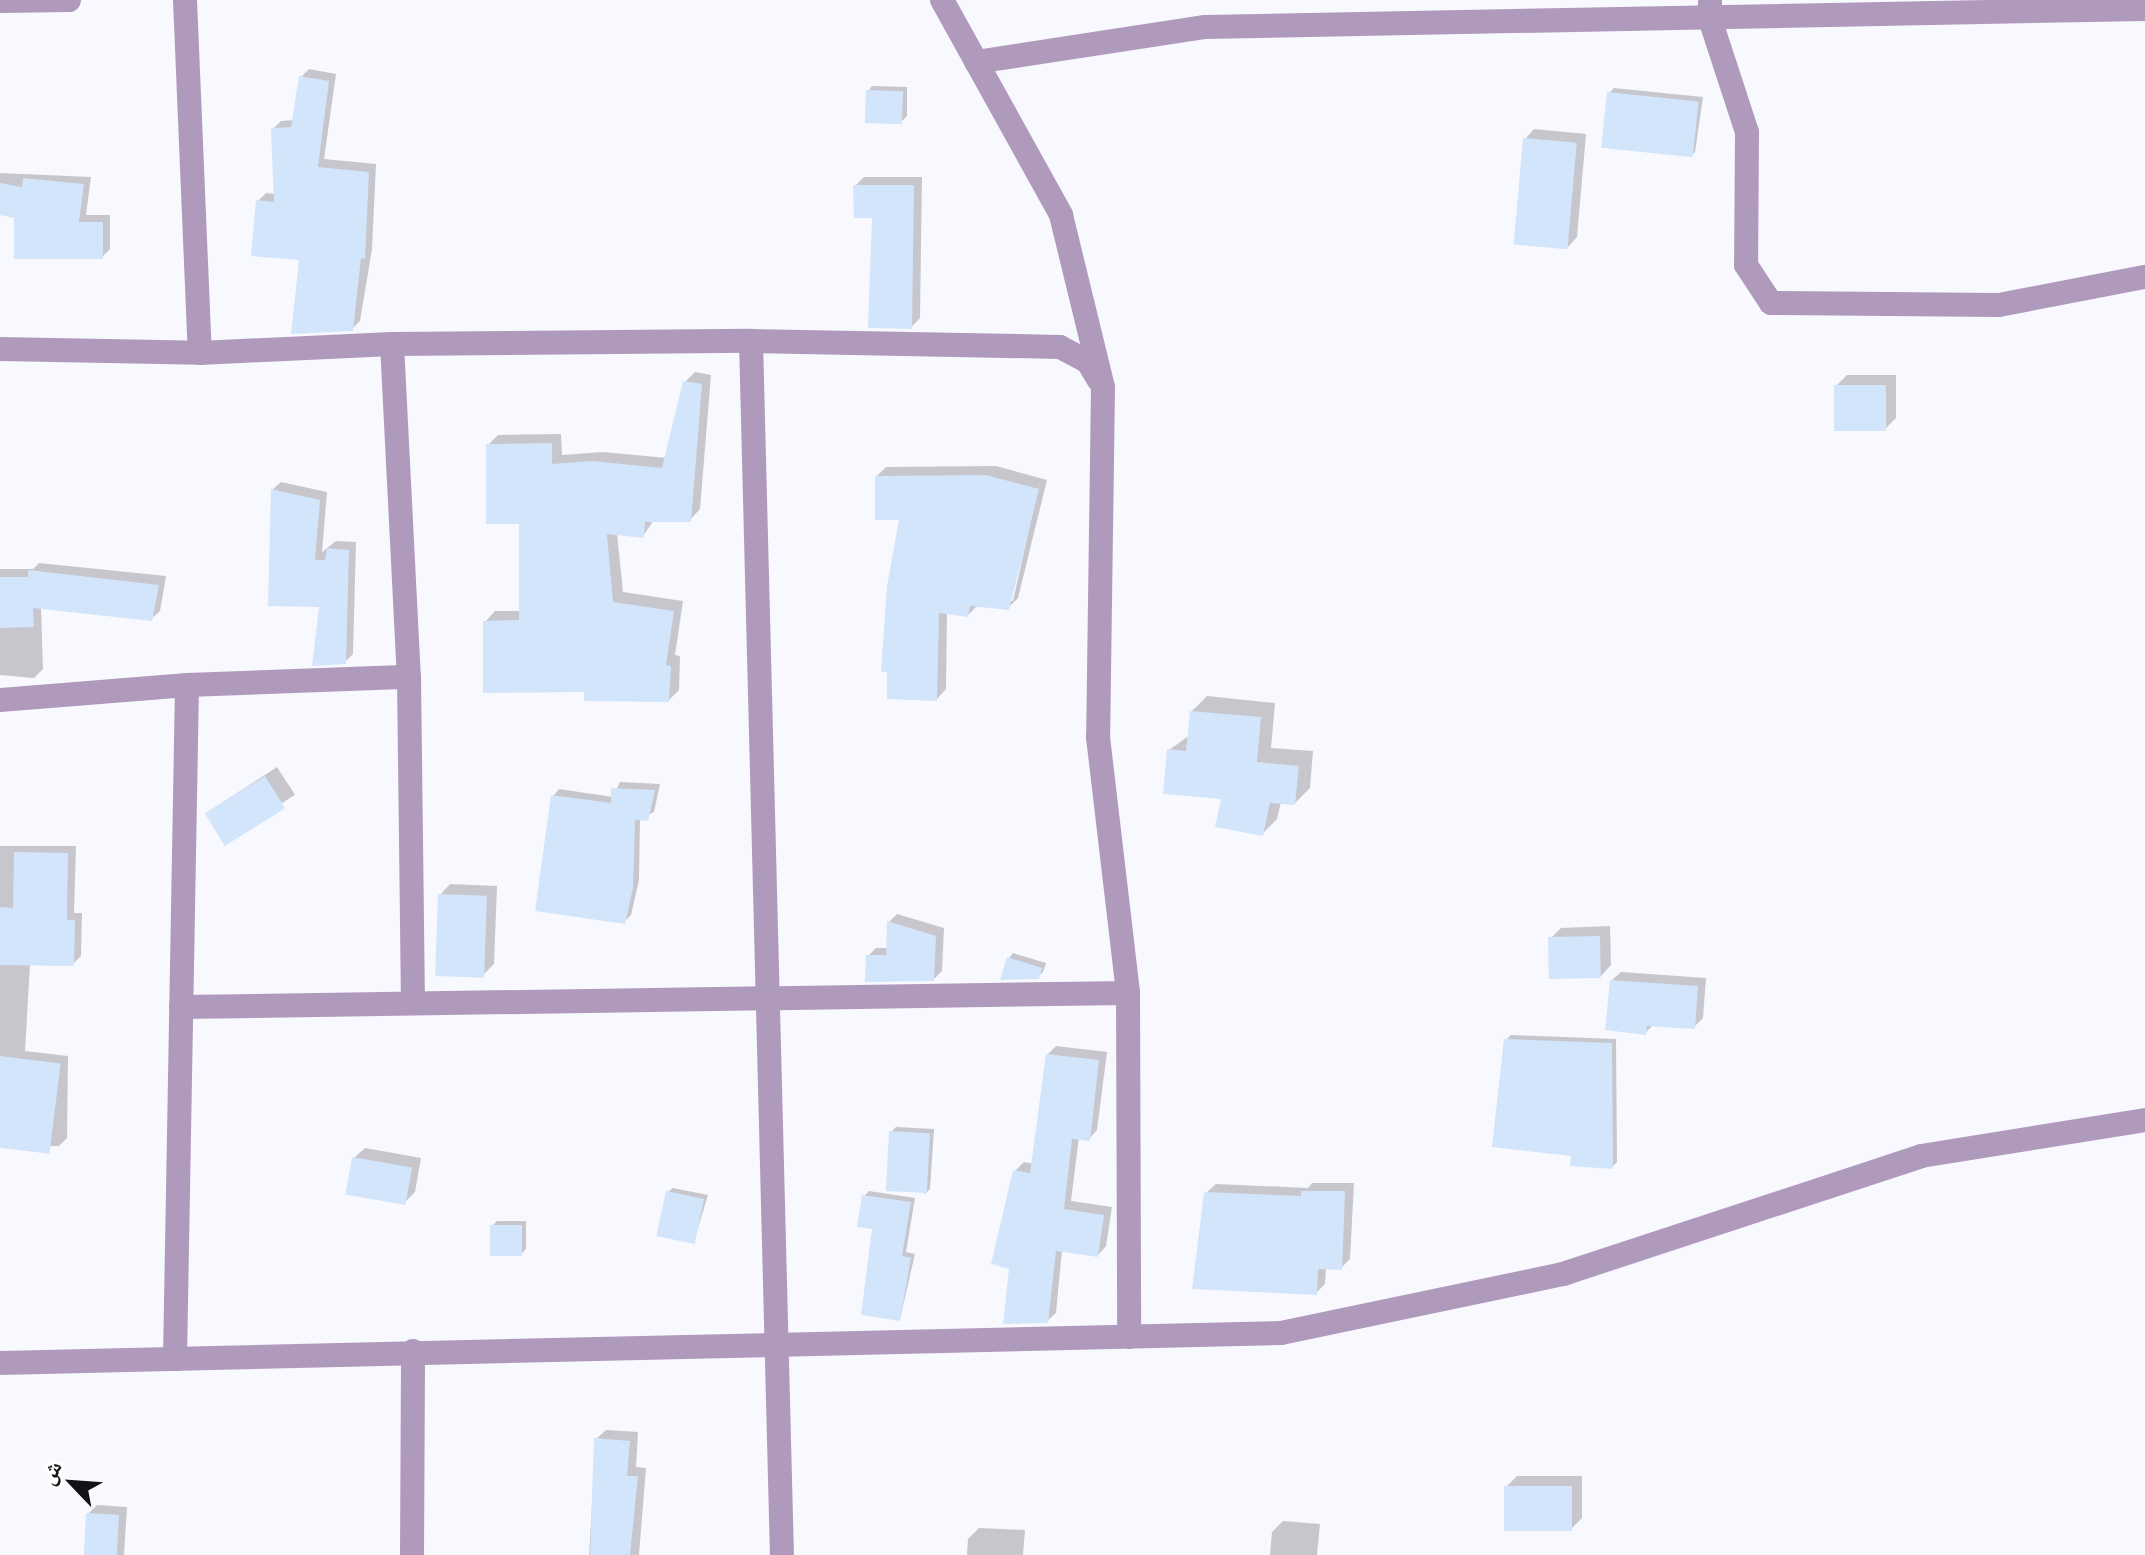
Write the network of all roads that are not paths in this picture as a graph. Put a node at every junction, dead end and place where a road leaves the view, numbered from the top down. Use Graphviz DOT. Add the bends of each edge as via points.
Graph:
graph roads {
  1 [pos="69,0"];
  2 [pos="185,0"];
  3 [pos="942,0"];
  4 [pos="0,1"];
  5 [pos="2023,7"];
  6 [pos="1710,9"];
  7 [pos="2145,9"];
  8 [pos="976,62"];
  9 [pos="2145,277"];
  10 [pos="751,341"];
  11 [pos="392,344"];
  12 [pos="0,349"];
  13 [pos="200,353"];
  14 [pos="1103,387"];
  15 [pos="409,677"];
  16 [pos="187,685"];
  17 [pos="0,700"];
  18 [pos="1128,993"];
  19 [pos="768,998"];
  20 [pos="413,1003"];
  21 [pos="181,1007"];
  22 [pos="2145,1120"];
  23 [pos="1129,1337"];
  24 [pos="776,1345"];
  25 [pos="413,1351"];
  26 [pos="175,1359"];
  27 [pos="0,1363"];
  28 [pos="412,1555"];
  29 [pos="782,1555"];
  1 -- 4 [label="street"];
  2 -- 13 [label="street"];
  3 -- 8 [label="street"];
  5 -- 6 [label="street"];
  5 -- 7 [label="street"];
  6 -- 8 [label="street" via="1205,27"];
  6 -- 9 [label="street" via="1747,132 1746,265 1771,303 1999,305"];
  8 -- 14 [label="street" via="1061,215"];
  10 -- 11 [label="street"];
  10 -- 14 [label="street" via="1060,347 1088,362"];
  10 -- 19 [label="street"];
  11 -- 13 [label="street"];
  11 -- 15 [label="street"];
  12 -- 13 [label="street"];
  14 -- 18 [label="street" via="1098,737"];
  15 -- 16 [label="street"];
  15 -- 20 [label="street"];
  16 -- 17 [label="street"];
  16 -- 21 [label="street"];
  18 -- 19 [label="street"];
  18 -- 23 [label="street"];
  19 -- 20 [label="street"];
  19 -- 24 [label="street"];
  20 -- 21 [label="street"];
  21 -- 26 [label="street"];
  22 -- 23 [label="street" via="1921,1156 1533,1281 1281,1333"];
  23 -- 24 [label="street"];
  24 -- 25 [label="street"];
  24 -- 29 [label="street"];
  25 -- 26 [label="street"];
  25 -- 28 [label="street"];
  26 -- 27 [label="street"];
}
